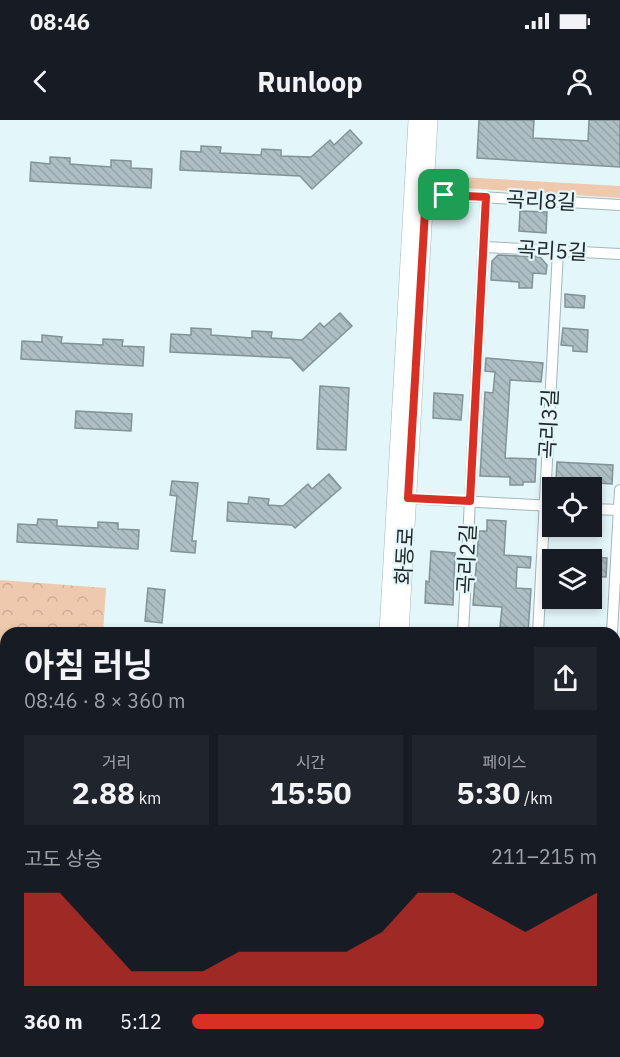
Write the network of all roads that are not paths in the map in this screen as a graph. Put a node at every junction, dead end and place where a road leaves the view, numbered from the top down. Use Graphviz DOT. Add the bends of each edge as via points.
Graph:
graph roads {
  1 [pos="416,120"];
  2 [pos="430,120"];
  3 [pos="426,194"];
  4 [pos="486,197"];
  5 [pos="620,205"];
  6 [pos="484,247"];
  7 [pos="558,251"];
  8 [pos="620,255"];
  9 [pos="549,477"];
  10 [pos="620,490"];
  11 [pos="401,497"];
  12 [pos="470,501"];
  13 [pos="542,506"];
  14 [pos="602,509"];
  15 [pos="619,510"];
  16 [pos="545,537"];
  17 [pos="388,627"];
  18 [pos="401,627"];
  19 [pos="463,627"];
  20 [pos="538,627"];
  21 [pos="612,627"];
  1 -- 11 [label="street, 화동로"];
  2 -- 3 [label="street, 화동로"];
  3 -- 4 [label="street, 곡리8길"];
  3 -- 11 [label="street, 화동로"];
  4 -- 5 [label="street, 곡리8길"];
  4 -- 6 [label="street, 곡리2길"];
  6 -- 7 [label="street, 곡리5길"];
  6 -- 12 [label="street, 곡리2길"];
  7 -- 8 [label="street, 곡리5길"];
  7 -- 9 [label="street, 곡리3길"];
  10 -- 15 [label="street"];
  11 -- 12 [label="street"];
  11 -- 17 [label="street, 화동로"];
  11 -- 18 [label="street, 화동로"];
  12 -- 13 [label="street"];
  12 -- 19 [label="street, 곡리2길"];
  14 -- 15 [label="street"];
  15 -- 21 [label="street"];
  16 -- 20 [label="street, 곡리3길"];
}
